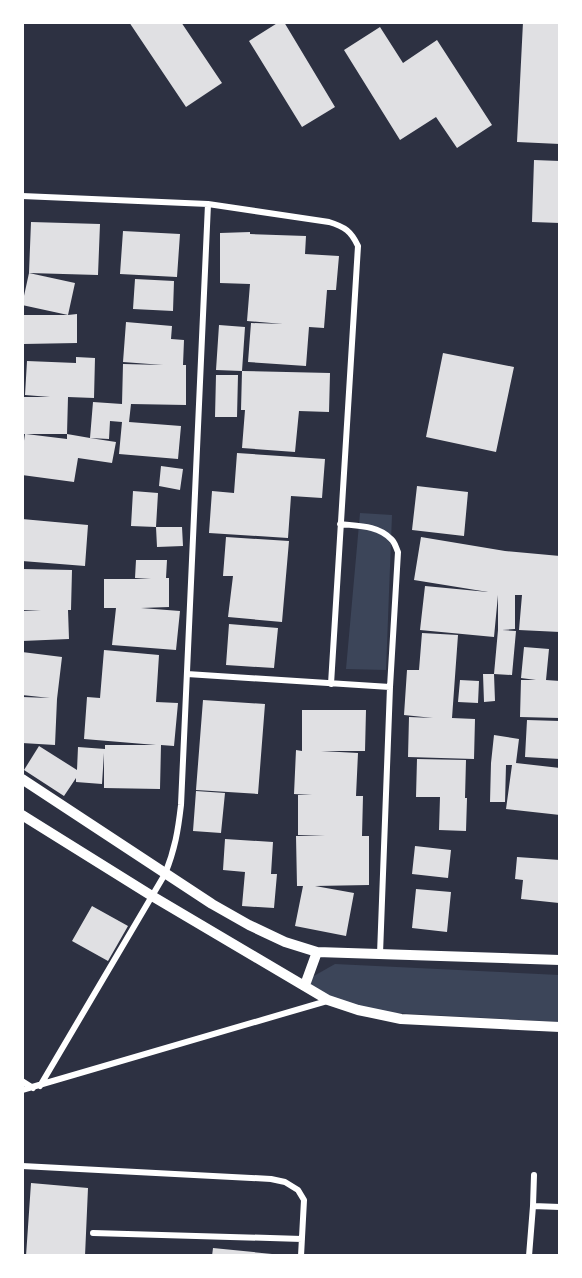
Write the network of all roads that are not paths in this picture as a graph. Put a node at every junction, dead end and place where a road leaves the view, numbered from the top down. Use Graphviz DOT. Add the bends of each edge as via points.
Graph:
graph roads {
  1 [pos="22,196"];
  2 [pos="207,204"];
  3 [pos="340,524"];
  4 [pos="187,674"];
  5 [pos="331,684"];
  6 [pos="390,687"];
  7 [pos="22,779"];
  8 [pos="22,815"];
  9 [pos="165,873"];
  10 [pos="152,896"];
  11 [pos="317,952"];
  12 [pos="380,954"];
  13 [pos="560,960"];
  14 [pos="305,985"];
  15 [pos="328,1000"];
  16 [pos="560,1026"];
  17 [pos="22,1081"];
  18 [pos="36,1087"];
  19 [pos="22,1090"];
  20 [pos="22,1166"];
  21 [pos="534,1175"];
  22 [pos="533,1206"];
  23 [pos="560,1207"];
  24 [pos="93,1233"];
  25 [pos="302,1239"];
  26 [pos="301,1256"];
  27 [pos="529,1256"];
  1 -- 2 [label="street"];
  2 -- 3 [label="street" via="329,222 353,234 358,246"];
  2 -- 4 [label="street"];
  3 -- 5 [label="street"];
  3 -- 6 [label="street" via="381,531 393,540 398,552"];
  4 -- 5 [label="street"];
  4 -- 9 [label="street" via="181,805 174,851"];
  5 -- 6 [label="street"];
  6 -- 12 [label="street"];
  7 -- 9 [label="street"];
  8 -- 10 [label="street"];
  9 -- 10 [label="street"];
  9 -- 11 [label="street" via="249,925"];
  10 -- 14 [label="street"];
  10 -- 18 [label="street"];
  11 -- 12 [label="street"];
  11 -- 14 [label="street"];
  12 -- 13 [label="street"];
  14 -- 15 [label="street"];
  15 -- 16 [label="street" via="401,1019"];
  15 -- 18 [label="street"];
  17 -- 18 [label="street"];
  18 -- 19 [label="street"];
  20 -- 25 [label="street" via="285,1182 298,1190 304,1200"];
  21 -- 22 [label="street"];
  22 -- 23 [label="street"];
  22 -- 27 [label="street"];
  24 -- 25 [label="street"];
  25 -- 26 [label="street"];
}
